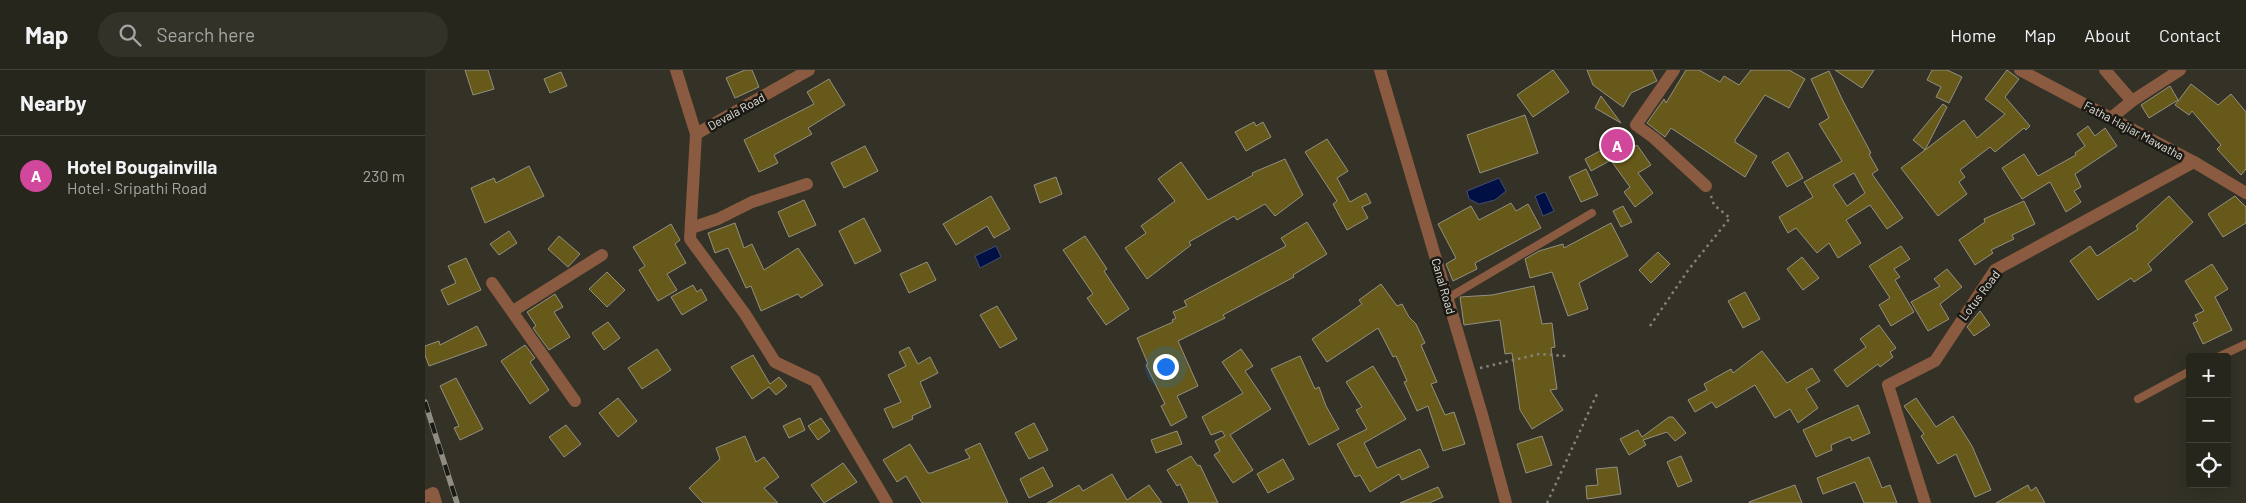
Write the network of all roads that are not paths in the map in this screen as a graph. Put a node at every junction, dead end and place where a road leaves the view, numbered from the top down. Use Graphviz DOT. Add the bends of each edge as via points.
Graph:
graph roads {
  1 [pos="676,70"];
  2 [pos="809,70"];
  3 [pos="1381,70"];
  4 [pos="1674,70"];
  5 [pos="2020,70"];
  6 [pos="2105,70"];
  7 [pos="2180,70"];
  8 [pos="2132,101"];
  9 [pos="2111,118"];
  10 [pos="696,134"];
  11 [pos="2194,162"];
  12 [pos="807,184"];
  13 [pos="1706,186"];
  14 [pos="2246,193"];
  15 [pos="1592,213"];
  16 [pos="691,228"];
  17 [pos="602,255"];
  18 [pos="493,283"];
  19 [pos="1448,298"];
  20 [pos="513,312"];
  21 [pos="2246,344"];
  22 [pos="2227,353"];
  23 [pos="2186,374"];
  24 [pos="2138,399"];
  25 [pos="575,401"];
  26 [pos="425,497"];
  27 [pos="436,503"];
  28 [pos="887,503"];
  29 [pos="1506,503"];
  30 [pos="1925,503"];
  1 -- 10 [label="street, Devala Road"];
  2 -- 10 [label="street, Devala Road"];
  3 -- 19 [label="street, Canal Road"];
  4 -- 13 [label="street" via="1636,125 1655,138"];
  5 -- 9 [label="street, Fatha Hajiar Mawatha"];
  6 -- 8 [label="street"];
  7 -- 8 [label="street"];
  8 -- 9 [label="street"];
  9 -- 11 [label="street, Fatha Hajiar Mawatha"];
  10 -- 16 [label="street"];
  11 -- 14 [label="street, Fatha Hajiar Mawatha"];
  11 -- 30 [label="street, Lotus Road" via="1995,270 1935,361 1888,386"];
  12 -- 16 [label="street" via="752,202"];
  15 -- 19 [label="lane"];
  16 -- 28 [label="street" via="690,239 745,314 775,362 815,381"];
  17 -- 20 [label="street"];
  18 -- 20 [label="street"];
  19 -- 29 [label="street, Canal Road"];
  20 -- 25 [label="street"];
  21 -- 22 [label="lane"];
  23 -- 24 [label="lane"];
  26 -- 27 [label="street" via="433,493"];
}
